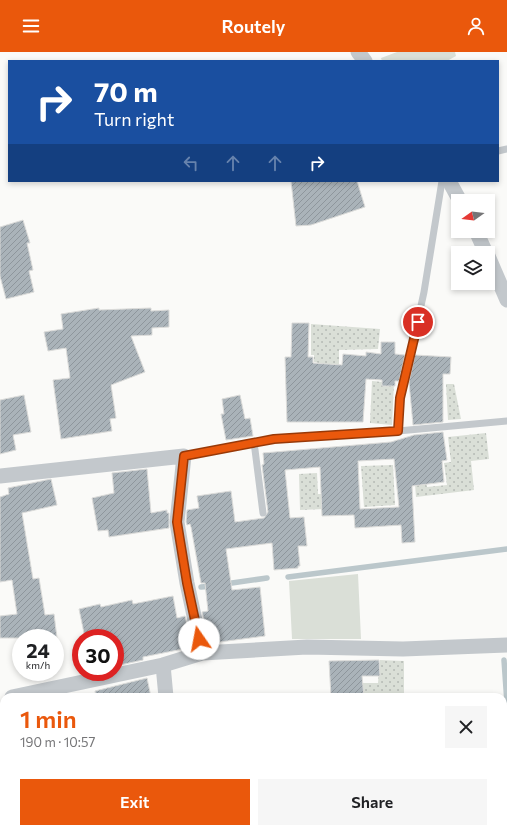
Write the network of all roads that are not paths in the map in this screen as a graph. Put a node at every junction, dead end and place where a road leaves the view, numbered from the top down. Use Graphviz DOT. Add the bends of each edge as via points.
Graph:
graph roads {
  1 [pos="358,52"];
  2 [pos="364,60"];
  3 [pos="442,182"];
  4 [pos="450,182"];
  5 [pos="456,194"];
  6 [pos="495,272"];
  7 [pos="507,300"];
  8 [pos="507,421"];
  9 [pos="398,431"];
  10 [pos="254,442"];
  11 [pos="184,456"];
  12 [pos="0,476"];
  13 [pos="262,513"];
  14 [pos="507,645"];
  15 [pos="202,654"];
  16 [pos="163,664"];
  17 [pos="30,693"];
  18 [pos="166,693"];
  1 -- 2 [label="street"];
  3 -- 9 [label="lane" via="424,292 400,398"];
  4 -- 5 [label="street"];
  6 -- 7 [label="street"];
  8 -- 9 [label="lane"];
  9 -- 10 [label="lane"];
  10 -- 11 [label="lane"];
  10 -- 13 [label="lane"];
  11 -- 12 [label="street"];
  11 -- 15 [label="street" via="177,522"];
  14 -- 15 [label="street" via="403,650 307,647"];
  15 -- 16 [label="street"];
  16 -- 17 [label="street"];
  16 -- 18 [label="street"];
}
